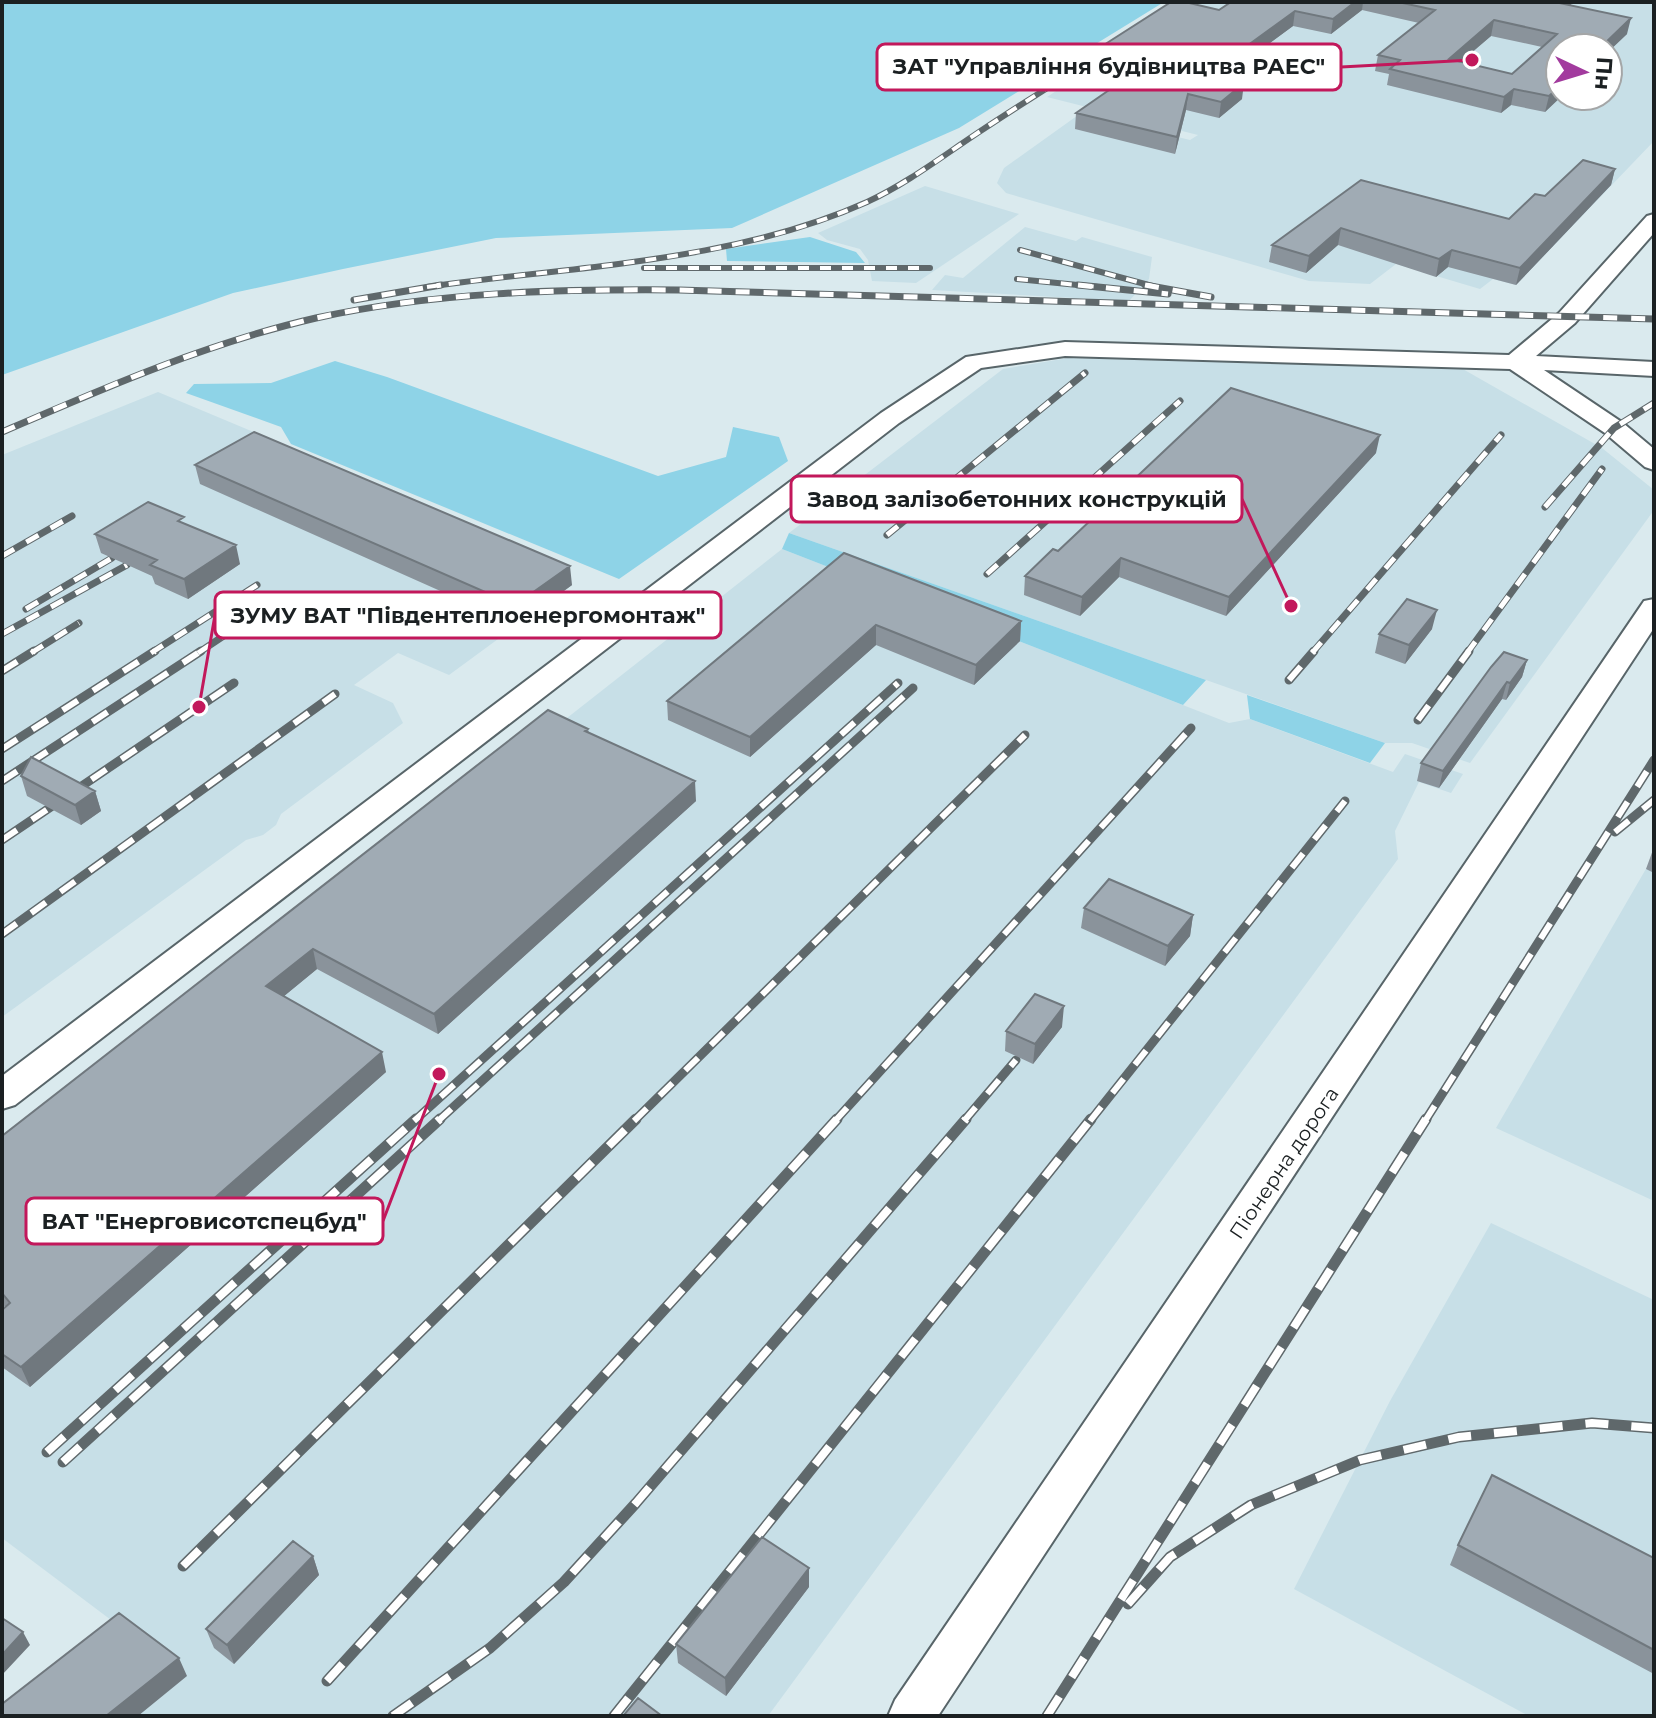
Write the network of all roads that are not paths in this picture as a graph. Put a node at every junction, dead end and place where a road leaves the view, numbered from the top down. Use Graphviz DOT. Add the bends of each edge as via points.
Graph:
graph roads {
  1 [pos="1654,220"];
  2 [pos="1515,362"];
  3 [pos="1654,369"];
  4 [pos="1654,462"];
  5 [pos="1654,607"];
  6 [pos="2,1095"];
  7 [pos="911,1716"];
  1 -- 2 [label="street" via="1567,318"];
  2 -- 3 [label="street"];
  2 -- 4 [label="street" via="1614,428"];
  2 -- 6 [label="street" via="1065,349 974,362 890,418"];
  5 -- 7 [label="street, Піонерна дорога"];
}
